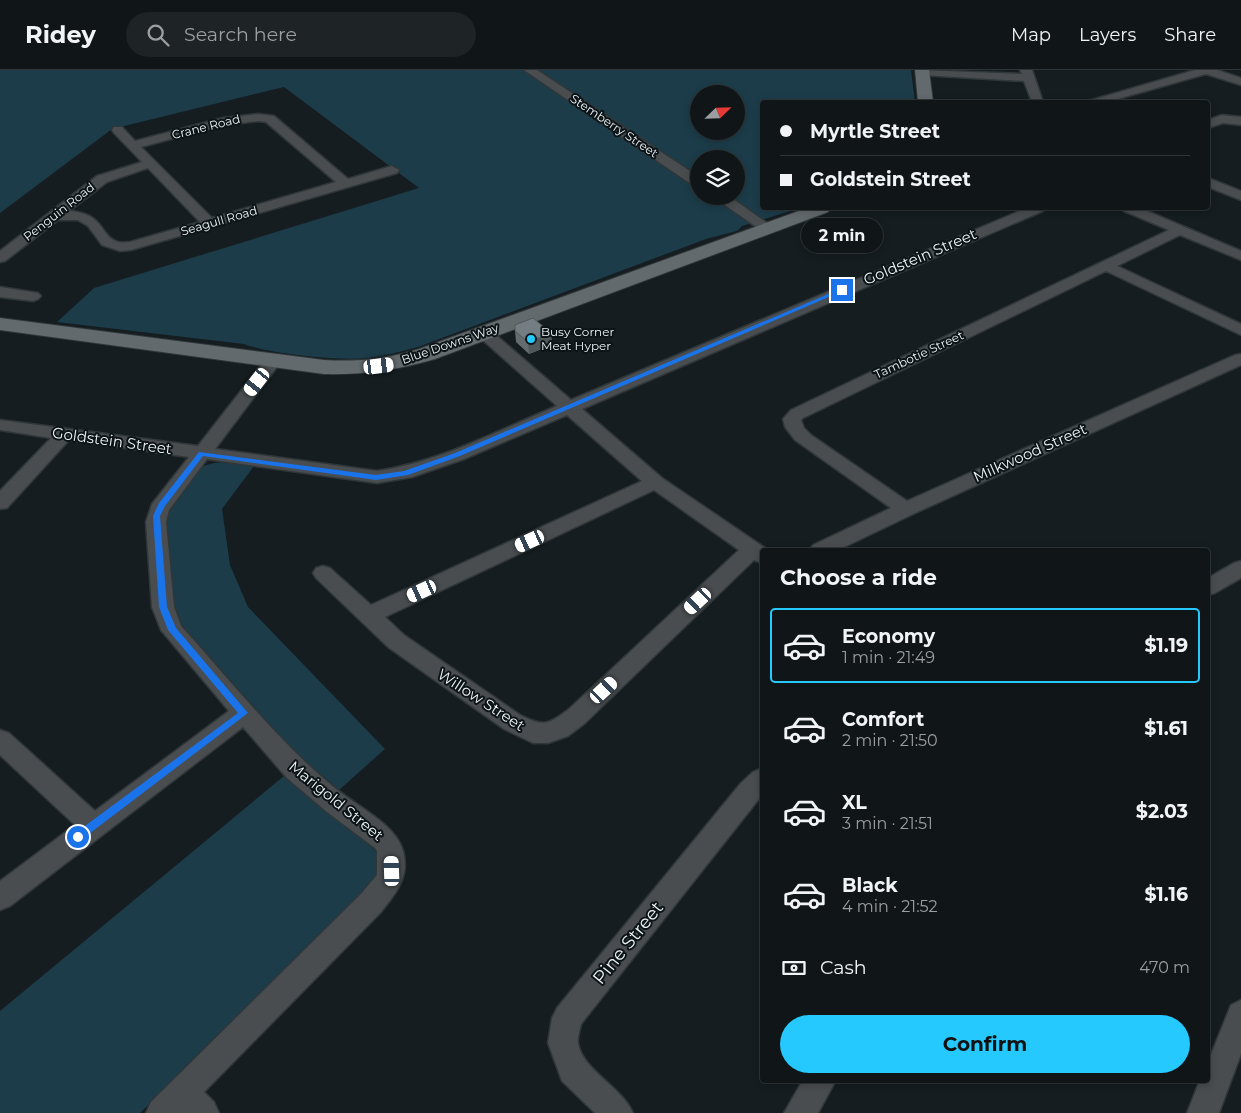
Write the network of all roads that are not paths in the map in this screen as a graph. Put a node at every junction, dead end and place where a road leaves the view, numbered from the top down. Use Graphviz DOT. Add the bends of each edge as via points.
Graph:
graph roads {
  1 [pos="530,70"];
  2 [pos="1206,70"];
  3 [pos="922,71"];
  4 [pos="1028,74"];
  5 [pos="1241,82"];
  6 [pos="926,100"];
  7 [pos="1036,100"];
  8 [pos="1103,100"];
  9 [pos="1241,121"];
  10 [pos="1210,123"];
  11 [pos="118,130"];
  12 [pos="133,145"];
  13 [pos="150,162"];
  14 [pos="392,170"];
  15 [pos="690,176"];
  16 [pos="1233,180"];
  17 [pos="346,184"];
  18 [pos="1212,184"];
  19 [pos="1241,196"];
  20 [pos="732,205"];
  21 [pos="816,210"];
  22 [pos="1033,210"];
  23 [pos="1134,210"];
  24 [pos="54,216"];
  25 [pos="210,224"];
  26 [pos="767,228"];
  27 [pos="1180,230"];
  28 [pos="1241,256"];
  29 [pos="0,258"];
  30 [pos="1106,266"];
  31 [pos="0,292"];
  32 [pos="33,296"];
  33 [pos="0,324"];
  34 [pos="1241,330"];
  35 [pos="484,333"];
  36 [pos="1241,358"];
  37 [pos="274,360"];
  38 [pos="570,407"];
  39 [pos="0,425"];
  40 [pos="65,434"];
  41 [pos="202,454"];
  42 [pos="655,482"];
  43 [pos="0,503"];
  44 [pos="906,509"];
  45 [pos="824,548"];
  46 [pos="758,553"];
  47 [pos="1241,568"];
  48 [pos="323,573"];
  49 [pos="1210,587"];
  50 [pos="368,616"];
  51 [pos="244,713"];
  52 [pos="0,740"];
  53 [pos="760,781"];
  54 [pos="93,825"];
  55 [pos="0,897"];
  56 [pos="1241,1015"];
  57 [pos="819,1083"];
  58 [pos="183,1106"];
  59 [pos="617,1113"];
  60 [pos="800,1113"];
  61 [pos="1203,1113"];
  1 -- 15 [label="street, Stemberry Street"];
  2 -- 5 [label="street"];
  2 -- 8 [label="street"];
  3 -- 4 [label="street"];
  3 -- 6 [label="street"];
  4 -- 7 [label="street"];
  9 -- 10 [label="street" via="1222,119"];
  11 -- 12 [label="street"];
  12 -- 13 [label="street"];
  12 -- 17 [label="street, Crane Road" via="241,118 264,117"];
  13 -- 24 [label="street, Penguin Road" via="102,179"];
  13 -- 25 [label="street"];
  14 -- 17 [label="street, Seagull Road"];
  16 -- 18 [label="street"];
  17 -- 25 [label="street, Seagull Road"];
  18 -- 19 [label="street"];
  20 -- 26 [label="street"];
  21 -- 26 [label="street, Blue Downs Way"];
  22 -- 38 [label="street, Goldstein Street"];
  23 -- 27 [label="street"];
  24 -- 25 [label="street, Seagull Road" via="85,218 107,243 120,247"];
  24 -- 29 [label="street, Penguin Road"];
  26 -- 35 [label="street, Blue Downs Way"];
  27 -- 28 [label="street"];
  27 -- 30 [label="street, Tambotie Street"];
  30 -- 34 [label="street"];
  30 -- 44 [label="street, Tambotie Street" via="814,405 792,419 797,433"];
  31 -- 32 [label="street"];
  33 -- 37 [label="street, Blue Downs Way"];
  35 -- 37 [label="street, Blue Downs Way" via="408,360 369,367 324,367"];
  35 -- 38 [label="street"];
  36 -- 44 [label="street, Milkwood Street"];
  37 -- 41 [label="street, Marigold Street"];
  38 -- 41 [label="street, Goldstein Street" via="457,454 393,476 376,477"];
  38 -- 42 [label="street"];
  39 -- 40 [label="street, Goldstein Street"];
  40 -- 41 [label="street, Goldstein Street"];
  40 -- 43 [label="street"];
  41 -- 51 [label="street, Marigold Street" via="161,505 156,516 163,607 172,630"];
  42 -- 46 [label="street"];
  42 -- 50 [label="street"];
  44 -- 45 [label="street, Milkwood Street"];
  46 -- 50 [label="street, Willow Street" via="576,716 560,729 548,733 533,733 512,722 437,672"];
  47 -- 49 [label="street"];
  48 -- 50 [label="street, Willow Street"];
  51 -- 54 [label="street"];
  51 -- 58 [label="street, Marigold Street" via="296,771 385,840 390,850 392,871 389,881 371,903"];
  52 -- 54 [label="street"];
  53 -- 59 [label="street, Pine Street" via="567,1018 563,1044 573,1070"];
  54 -- 55 [label="street"];
  56 -- 61 [label="street"];
  57 -- 60 [label="street"];
}
